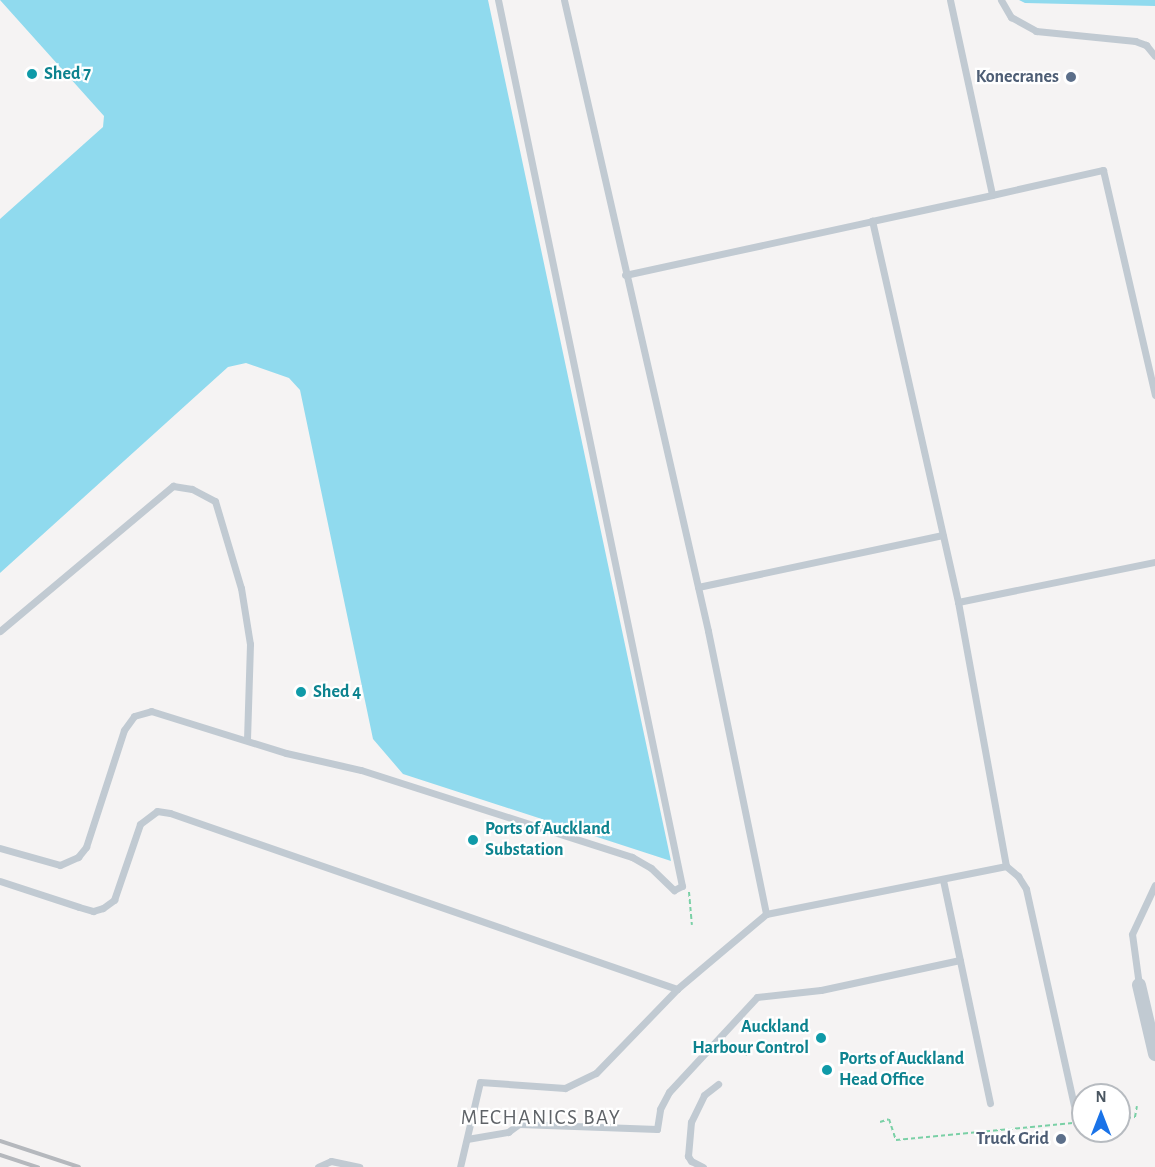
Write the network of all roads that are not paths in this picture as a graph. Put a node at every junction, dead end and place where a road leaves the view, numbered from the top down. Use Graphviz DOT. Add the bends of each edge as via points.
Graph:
graph roads {
  1 [pos="498,0"];
  2 [pos="564,0"];
  3 [pos="950,0"];
  4 [pos="1001,0"];
  5 [pos="1155,56"];
  6 [pos="992,195"];
  7 [pos="872,221"];
  8 [pos="625,275"];
  9 [pos="1155,395"];
  10 [pos="943,535"];
  11 [pos="1155,562"];
  12 [pos="698,587"];
  13 [pos="958,602"];
  14 [pos="0,631"];
  15 [pos="247,740"];
  16 [pos="0,848"];
  17 [pos="1006,866"];
  18 [pos="943,880"];
  19 [pos="0,881"];
  20 [pos="1155,885"];
  21 [pos="766,914"];
  22 [pos="960,960"];
  23 [pos="1139,985"];
  24 [pos="677,989"];
  25 [pos="1155,1054"];
  26 [pos="718,1084"];
  27 [pos="1071,1092"];
  28 [pos="990,1103"];
  29 [pos="467,1138"];
  30 [pos="318,1167"];
  31 [pos="359,1167"];
  32 [pos="460,1167"];
  33 [pos="703,1167"];
  1 -- 15 [label="lane" via="682,886 674,890 632,856 361,770"];
  2 -- 8 [label="lane"];
  3 -- 6 [label="lane"];
  4 -- 5 [label="lane" via="1011,16 1036,31 1135,41 1146,45"];
  6 -- 7 [label="lane"];
  6 -- 9 [label="lane" via="1103,170"];
  7 -- 8 [label="lane"];
  7 -- 10 [label="lane"];
  8 -- 12 [label="lane"];
  10 -- 12 [label="lane"];
  10 -- 13 [label="lane"];
  11 -- 13 [label="lane"];
  12 -- 21 [label="lane"];
  13 -- 17 [label="lane"];
  14 -- 15 [label="lane" via="173,486 192,489 215,501 241,588 250,644"];
  15 -- 16 [label="lane" via="152,711 142,712 124,730 86,847 78,857 60,866"];
  17 -- 18 [label="lane"];
  17 -- 27 [label="lane" via="1026,889"];
  18 -- 21 [label="lane"];
  18 -- 22 [label="lane"];
  19 -- 24 [label="lane" via="79,908 103,908 114,900 140,824 157,811 170,813"];
  20 -- 23 [label="lane" via="1132,934"];
  21 -- 24 [label="lane"];
  22 -- 28 [label="lane"];
  22 -- 29 [label="lane" via="821,990 757,997 669,1092 660,1109 657,1129 519,1124 508,1132"];
  23 -- 25 [label="street"];
  24 -- 29 [label="lane" via="596,1073 565,1088 480,1082"];
  26 -- 33 [label="lane" via="704,1095 691,1122 688,1155"];
  29 -- 32 [label="lane"];
  30 -- 31 [label="lane" via="339,1161"];
}
